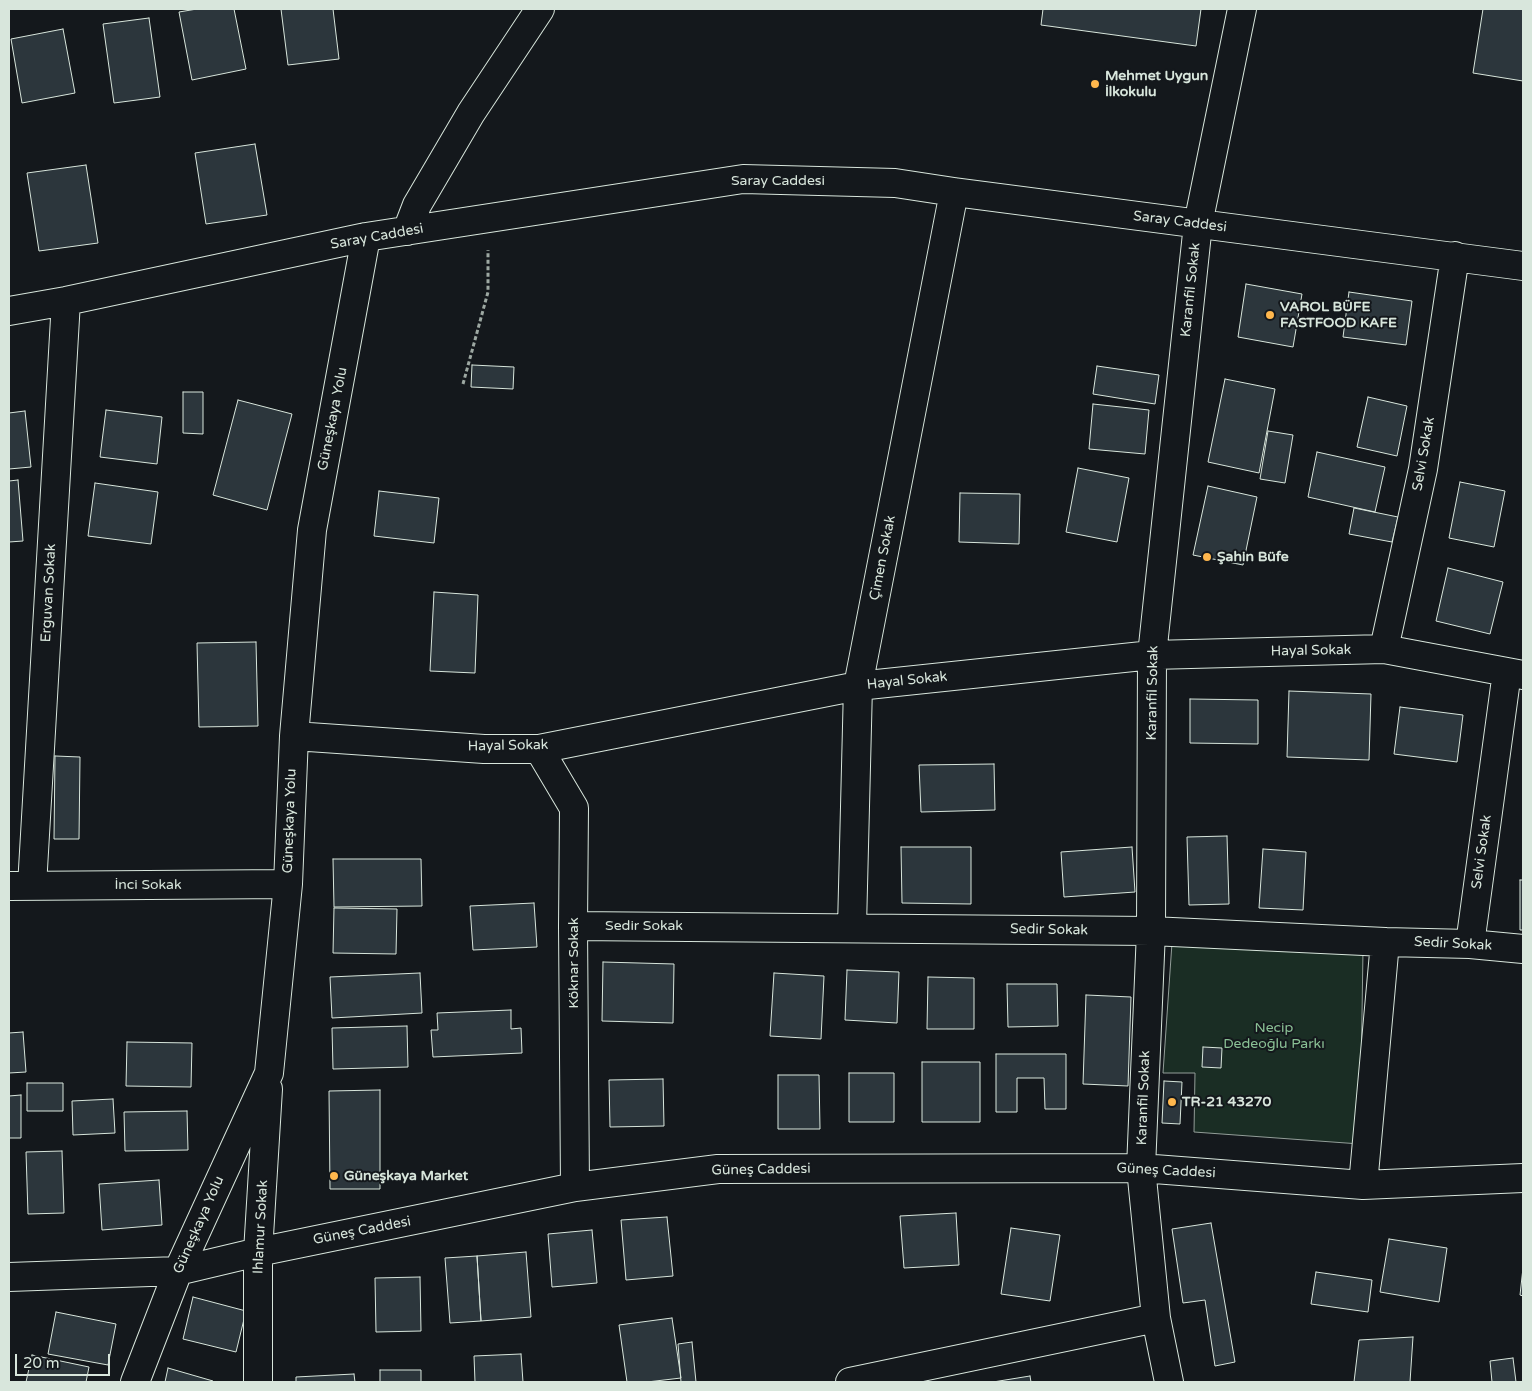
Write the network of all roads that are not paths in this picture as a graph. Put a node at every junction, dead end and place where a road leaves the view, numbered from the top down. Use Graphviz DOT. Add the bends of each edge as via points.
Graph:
graph roads {
  1 [pos="540,9"];
  2 [pos="1242,9"];
  3 [pos="954,192"];
  4 [pos="1198,224"];
  5 [pos="408,231"];
  6 [pos="366,237"];
  7 [pos="1455,256"];
  8 [pos="1523,266"];
  9 [pos="66,301"];
  10 [pos="9,310"];
  11 [pos="1384,649"];
  12 [pos="1152,655"];
  13 [pos="1515,673"];
  14 [pos="858,686"];
  15 [pos="294,736"];
  16 [pos="539,749"];
  17 [pos="288,884"];
  18 [pos="20,886"];
  19 [pos="573,926"];
  20 [pos="852,928"];
  21 [pos="1151,931"];
  22 [pos="1385,942"];
  23 [pos="1470,944"];
  24 [pos="1523,949"];
  25 [pos="269,1073"];
  26 [pos="1141,1168"];
  27 [pos="1523,1178"];
  28 [pos="1363,1185"];
  29 [pos="575,1187"];
  30 [pos="258,1252"];
  31 [pos="178,1270"];
  32 [pos="9,1277"];
  33 [pos="1156,1318"];
  34 [pos="134,1382"];
  35 [pos="258,1382"];
  36 [pos="850,1382"];
  37 [pos="1169,1382"];
  1 -- 5 [label="street" via="416,205"];
  2 -- 4 [label="street, Karanfil Sokak"];
  3 -- 4 [label="street, Saray Caddesi"];
  3 -- 5 [label="street, Saray Caddesi" via="895,183 743,178"];
  3 -- 14 [label="street, Çimen Sokak"];
  4 -- 7 [label="street, Saray Caddesi"];
  4 -- 12 [label="street, Karanfil Sokak"];
  5 -- 6 [label="street, Saray Caddesi"];
  6 -- 9 [label="street, Saray Caddesi"];
  6 -- 15 [label="street, Güneşkaya Yolu" via="312,530"];
  7 -- 8 [label="street, Saray Caddesi"];
  7 -- 11 [label="street, Selvi Sokak" via="1423,469"];
  9 -- 10 [label="street, Saray Caddesi"];
  9 -- 18 [label="street, Erguvan Sokak"];
  11 -- 12 [label="street, Hayal Sokak"];
  11 -- 13 [label="street, Hayal Sokak"];
  12 -- 14 [label="street, Hayal Sokak"];
  12 -- 21 [label="street, Karanfil Sokak"];
  13 -- 23 [label="street, Selvi Sokak"];
  14 -- 16 [label="street, Hayal Sokak"];
  14 -- 20 [label="street, Çimen Sokak"];
  15 -- 16 [label="street, Hayal Sokak" via="484,749"];
  15 -- 17 [label="street, Güneşkaya Yolu"];
  16 -- 19 [label="street, Köknar Sokak" via="574,808"];
  17 -- 18 [label="street, İnci Sokak"];
  17 -- 25 [label="street, Güneşkaya Yolu"];
  19 -- 20 [label="street, Sedir Sokak"];
  19 -- 29 [label="street, Köknar Sokak"];
  20 -- 21 [label="street, Sedir Sokak"];
  21 -- 22 [label="street, Sedir Sokak"];
  21 -- 26 [label="street, Karanfil Sokak"];
  22 -- 23 [label="street, Sedir Sokak"];
  22 -- 28 [label="street"];
  23 -- 24 [label="street, Sedir Sokak"];
  25 -- 30 [label="street, Ihlamur Sokak"];
  25 -- 31 [label="street, Güneşkaya Yolu"];
  26 -- 28 [label="street, Güneş Caddesi"];
  26 -- 29 [label="street, Güneş Caddesi" via="718,1169"];
  26 -- 33 [label="street, Karanfil Sokak"];
  27 -- 28 [label="street, Güneş Caddesi"];
  29 -- 30 [label="street, Güneş Caddesi"];
  30 -- 31 [label="street, Güneş Caddesi"];
  30 -- 35 [label="street, Ihlamur Sokak"];
  31 -- 32 [label="street, Güneş Caddesi"];
  31 -- 34 [label="street, Güneşkaya Yolu"];
  33 -- 36 [label="street"];
  33 -- 37 [label="street, Karanfil Sokak"];
}
